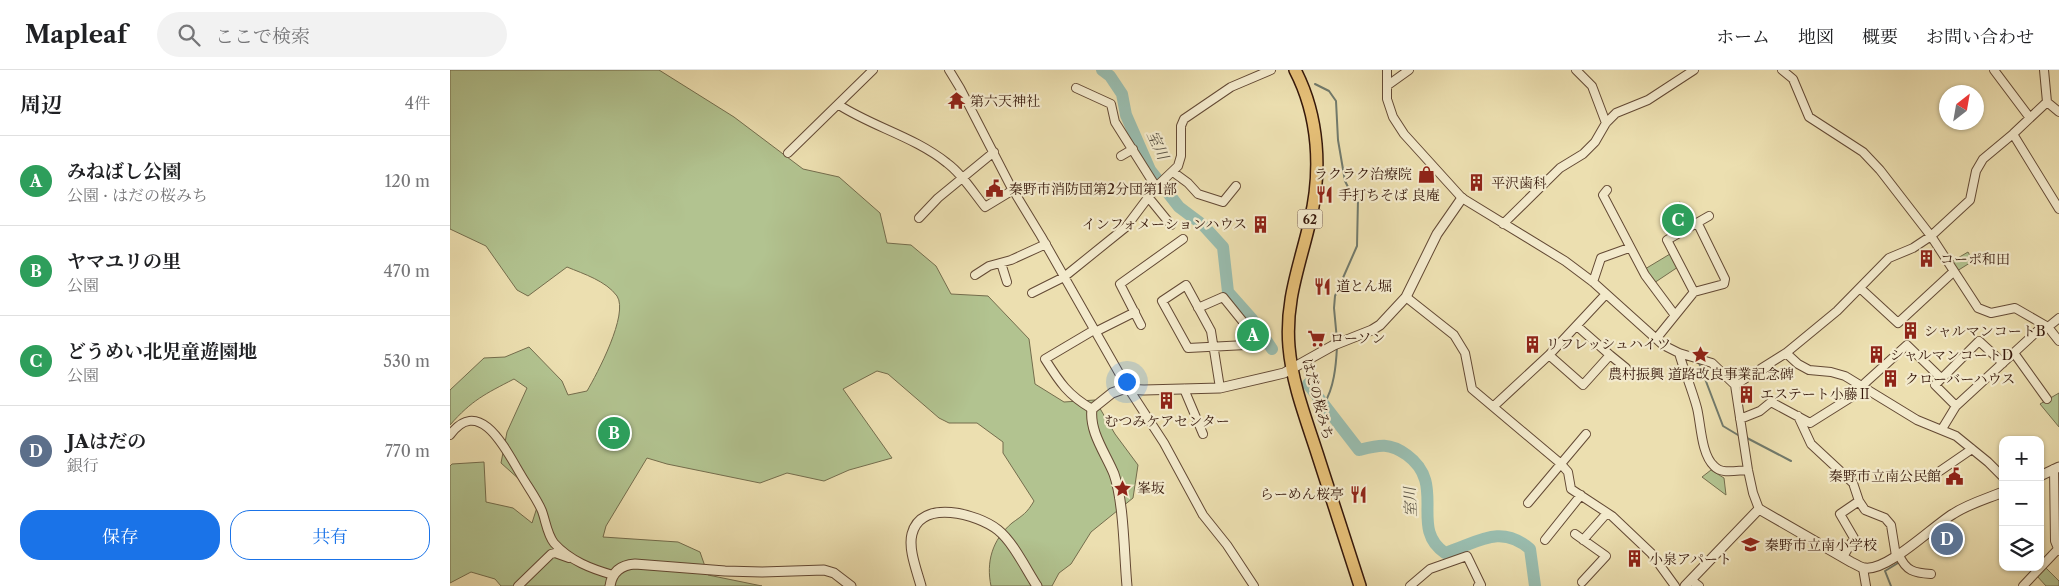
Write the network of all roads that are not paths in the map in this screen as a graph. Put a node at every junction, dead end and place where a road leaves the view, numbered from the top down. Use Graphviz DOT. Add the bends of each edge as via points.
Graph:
graph roads {
  1 [pos="872,70"];
  2 [pos="949,70"];
  3 [pos="1271,70"];
  4 [pos="1295,70"];
  5 [pos="1388,70"];
  6 [pos="1410,70"];
  7 [pos="1576,70"];
  8 [pos="1694,70"];
  9 [pos="1782,70"];
  10 [pos="2044,70"];
  11 [pos="1998,71"];
  12 [pos="1388,85"];
  13 [pos="1076,88"];
  14 [pos="2047,102"];
  15 [pos="839,105"];
  16 [pos="2059,112"];
  17 [pos="2030,118"];
  18 [pos="1606,123"];
  19 [pos="2013,134"];
  20 [pos="1133,150"];
  21 [pos="994,152"];
  22 [pos="788,153"];
  23 [pos="1121,156"];
  24 [pos="1173,172"];
  25 [pos="962,178"];
  26 [pos="1160,185"];
  27 [pos="1236,186"];
  28 [pos="1013,190"];
  29 [pos="1607,190"];
  30 [pos="1149,198"];
  31 [pos="1462,198"];
  32 [pos="2059,209"];
  33 [pos="1710,216"];
  34 [pos="920,218"];
  35 [pos="1503,224"];
  36 [pos="1698,224"];
  37 [pos="1171,225"];
  38 [pos="1931,236"];
  39 [pos="1183,239"];
  40 [pos="1046,244"];
  41 [pos="1629,248"];
  42 [pos="1001,263"];
  43 [pos="1951,274"];
  44 [pos="975,275"];
  45 [pos="1064,277"];
  46 [pos="1007,282"];
  47 [pos="1593,282"];
  48 [pos="1860,288"];
  49 [pos="1694,292"];
  50 [pos="1032,293"];
  51 [pos="1606,294"];
  52 [pos="1406,297"];
  53 [pos="1198,308"];
  54 [pos="1135,312"];
  55 [pos="1674,314"];
  56 [pos="2059,318"];
  57 [pos="1141,325"];
  58 [pos="1577,326"];
  59 [pos="2046,326"];
  60 [pos="1094,331"];
  61 [pos="1656,339"];
  62 [pos="2059,341"];
  63 [pos="1214,348"];
  64 [pos="1679,352"];
  65 [pos="1786,353"];
  66 [pos="2014,353"];
  67 [pos="1549,355"];
  68 [pos="1610,355"];
  69 [pos="2003,363"];
  70 [pos="1626,368"];
  71 [pos="1292,370"];
  72 [pos="1941,378"];
  73 [pos="1735,385"];
  74 [pos="1863,386"];
  75 [pos="1220,388"];
  76 [pos="1184,389"];
  77 [pos="1130,390"];
  78 [pos="2047,399"];
  79 [pos="1494,406"];
  80 [pos="1956,406"];
  81 [pos="1092,409"];
  82 [pos="1798,416"];
  83 [pos="1740,418"];
  84 [pos="1942,429"];
  85 [pos="1192,432"];
  86 [pos="1586,434"];
  87 [pos="450,435"];
  88 [pos="1972,450"];
  89 [pos="1560,464"];
  90 [pos="2057,468"];
  91 [pos="1748,470"];
  92 [pos="1940,471"];
  93 [pos="1999,474"];
  94 [pos="2044,474"];
  95 [pos="1999,494"];
  96 [pos="1581,495"];
  97 [pos="1859,501"];
  98 [pos="1528,503"];
  99 [pos="1758,508"];
  100 [pos="1607,512"];
  101 [pos="1575,534"];
  102 [pos="1545,540"];
  103 [pos="1583,540"];
  104 [pos="2058,550"];
  105 [pos="1898,555"];
  106 [pos="571,558"];
  107 [pos="1843,558"];
  108 [pos="1863,568"];
  109 [pos="1931,574"];
  110 [pos="614,576"];
  111 [pos="1582,582"];
  112 [pos="1692,584"];
  113 [pos="518,586"];
  114 [pos="610,586"];
  115 [pos="851,586"];
  116 [pos="920,586"];
  117 [pos="1037,586"];
  118 [pos="1127,586"];
  119 [pos="1252,586"];
  120 [pos="1360,586"];
  121 [pos="1410,586"];
  122 [pos="1478,586"];
  123 [pos="1675,586"];
  124 [pos="1866,586"];
  125 [pos="2023,586"];
  1 -- 15 [label="street"];
  2 -- 21 [label="street"];
  3 -- 24 [label="street" via="1231,87 1184,119 1181,156"];
  4 -- 71 [label="main road, はだの桜みち / 62" via="1308,102 1317,156 1315,197 1289,301"];
  5 -- 12 [label="street"];
  6 -- 12 [label="street"];
  7 -- 18 [label="street" via="1592,86"];
  8 -- 18 [label="street" via="1648,100 1616,112"];
  9 -- 38 [label="street" via="1793,79 1809,117 1863,152"];
  10 -- 14 [label="street"];
  11 -- 17 [label="street"];
  12 -- 31 [label="street" via="1387,99 1400,129"];
  13 -- 20 [label="street" via="1097,94 1111,104 1115,122"];
  14 -- 16 [label="street"];
  14 -- 17 [label="street"];
  15 -- 22 [label="street"];
  15 -- 25 [label="street" via="906,138 948,163"];
  17 -- 19 [label="street"];
  18 -- 35 [label="street" via="1583,154 1560,168"];
  19 -- 32 [label="street"];
  19 -- 38 [label="street" via="1983,159 1976,171 1970,200"];
  20 -- 23 [label="street"];
  20 -- 26 [label="street"];
  21 -- 25 [label="street"];
  21 -- 28 [label="street"];
  24 -- 26 [label="street"];
  24 -- 27 [label="street" via="1198,194 1223,202"];
  25 -- 28 [label="street" via="985,207"];
  25 -- 34 [label="street"];
  26 -- 30 [label="street"];
  28 -- 40 [label="street"];
  29 -- 41 [label="street" via="1603,195"];
  30 -- 37 [label="street"];
  30 -- 45 [label="street" via="1126,227"];
  31 -- 35 [label="street"];
  31 -- 52 [label="street" via="1437,234"];
  33 -- 36 [label="street"];
  35 -- 47 [label="street"];
  36 -- 49 [label="street" via="1667,240"];
  36 -- 49 [label="street" via="1725,279 1724,284"];
  38 -- 48 [label="street" via="1889,258"];
  38 -- 59 [label="street" via="1978,308 1991,313 2015,308"];
  39 -- 54 [label="street" via="1120,284"];
  40 -- 42 [label="street"];
  40 -- 45 [label="street"];
  41 -- 47 [label="street" via="1601,258"];
  41 -- 55 [label="street"];
  42 -- 44 [label="street"];
  42 -- 46 [label="street"];
  43 -- 48 [label="street" via="1898,323"];
  45 -- 50 [label="street"];
  45 -- 60 [label="street"];
  47 -- 51 [label="street"];
  48 -- 65 [label="street"];
  49 -- 55 [label="street"];
  51 -- 58 [label="street"];
  51 -- 61 [label="street"];
  52 -- 71 [label="street" via="1380,325 1334,345"];
  52 -- 79 [label="street" via="1454,336 1465,353 1472,389"];
  53 -- 63 [label="street" via="1211,331"];
  53 -- 63 [label="street" via="1223,298 1244,323 1246,345"];
  53 -- 63 [label="street" via="1186,285 1162,301 1188,348"];
  54 -- 57 [label="street"];
  54 -- 60 [label="street"];
  55 -- 61 [label="street"];
  56 -- 59 [label="street"];
  58 -- 67 [label="street"];
  58 -- 68 [label="street"];
  59 -- 62 [label="street"];
  59 -- 66 [label="street"];
  60 -- 77 [label="street"];
  60 -- 81 [label="street" via="1046,359 1066,390"];
  61 -- 64 [label="street"];
  63 -- 75 [label="street"];
  64 -- 73 [label="street" via="1712,363"];
  64 -- 91 [label="street" via="1697,407 1702,439 1714,466 1722,471"];
  65 -- 73 [label="street"];
  65 -- 74 [label="street" via="1809,370 1838,374"];
  66 -- 69 [label="street"];
  66 -- 78 [label="street"];
  67 -- 68 [label="street" via="1583,385"];
  67 -- 79 [label="street"];
  68 -- 70 [label="street"];
  69 -- 72 [label="street" via="1979,340"];
  69 -- 80 [label="street"];
  71 -- 75 [label="street"];
  71 -- 120 [label="main road, はだの桜みち / 62"];
  72 -- 74 [label="street" via="1907,344"];
  72 -- 80 [label="street" via="1935,385"];
  73 -- 83 [label="street"];
  74 -- 82 [label="street" via="1861,391 1810,423"];
  74 -- 84 [label="street" via="1917,420"];
  75 -- 76 [label="street"];
  76 -- 77 [label="street"];
  76 -- 85 [label="street" via="1202,431"];
  77 -- 81 [label="street" via="1112,393"];
  77 -- 119 [label="street" via="1164,443 1199,508"];
  79 -- 89 [label="street"];
  80 -- 84 [label="street"];
  81 -- 118 [label="street" via="1093,428 1114,475 1119,497"];
  82 -- 83 [label="street" via="1771,402 1760,411"];
  82 -- 97 [label="street" via="1811,444 1853,483"];
  83 -- 91 [label="street"];
  84 -- 88 [label="street"];
  86 -- 89 [label="street"];
  87 -- 106 [label="street" via="461,424 470,421 492,431 542,510 552,539"];
  88 -- 92 [label="street"];
  88 -- 93 [label="street"];
  89 -- 96 [label="street" via="1568,472 1571,488"];
  89 -- 98 [label="street"];
  90 -- 94 [label="street"];
  90 -- 104 [label="street" via="2055,540"];
  91 -- 99 [label="street"];
  95 -- 105 [label="street" via="1956,512"];
  96 -- 100 [label="street"];
  96 -- 102 [label="street"];
  97 -- 105 [label="street" via="1865,510 1885,518 1891,525"];
  97 -- 107 [label="street" via="1840,514 1854,538"];
  99 -- 107 [label="street"];
  99 -- 112 [label="street"];
  100 -- 103 [label="street"];
  100 -- 123 [label="street" via="1651,553"];
  101 -- 103 [label="street"];
  103 -- 111 [label="street" via="1606,556 1595,573"];
  104 -- 125 [label="street"];
  105 -- 108 [label="street" via="1874,567"];
  105 -- 109 [label="street" via="1906,568 1916,574"];
  106 -- 110 [label="street" via="587,568"];
  106 -- 113 [label="street" via="551,554"];
  107 -- 108 [label="street"];
  108 -- 124 [label="street"];
  110 -- 114 [label="street"];
  110 -- 115 [label="street" via="622,566 635,564 734,571 824,570 834,573"];
  116 -- 117 [label="street" via="912,532 921,519 946,512 986,523 998,530"];
  121 -- 122 [label="street" via="1430,569 1467,556 1481,585"];
}
